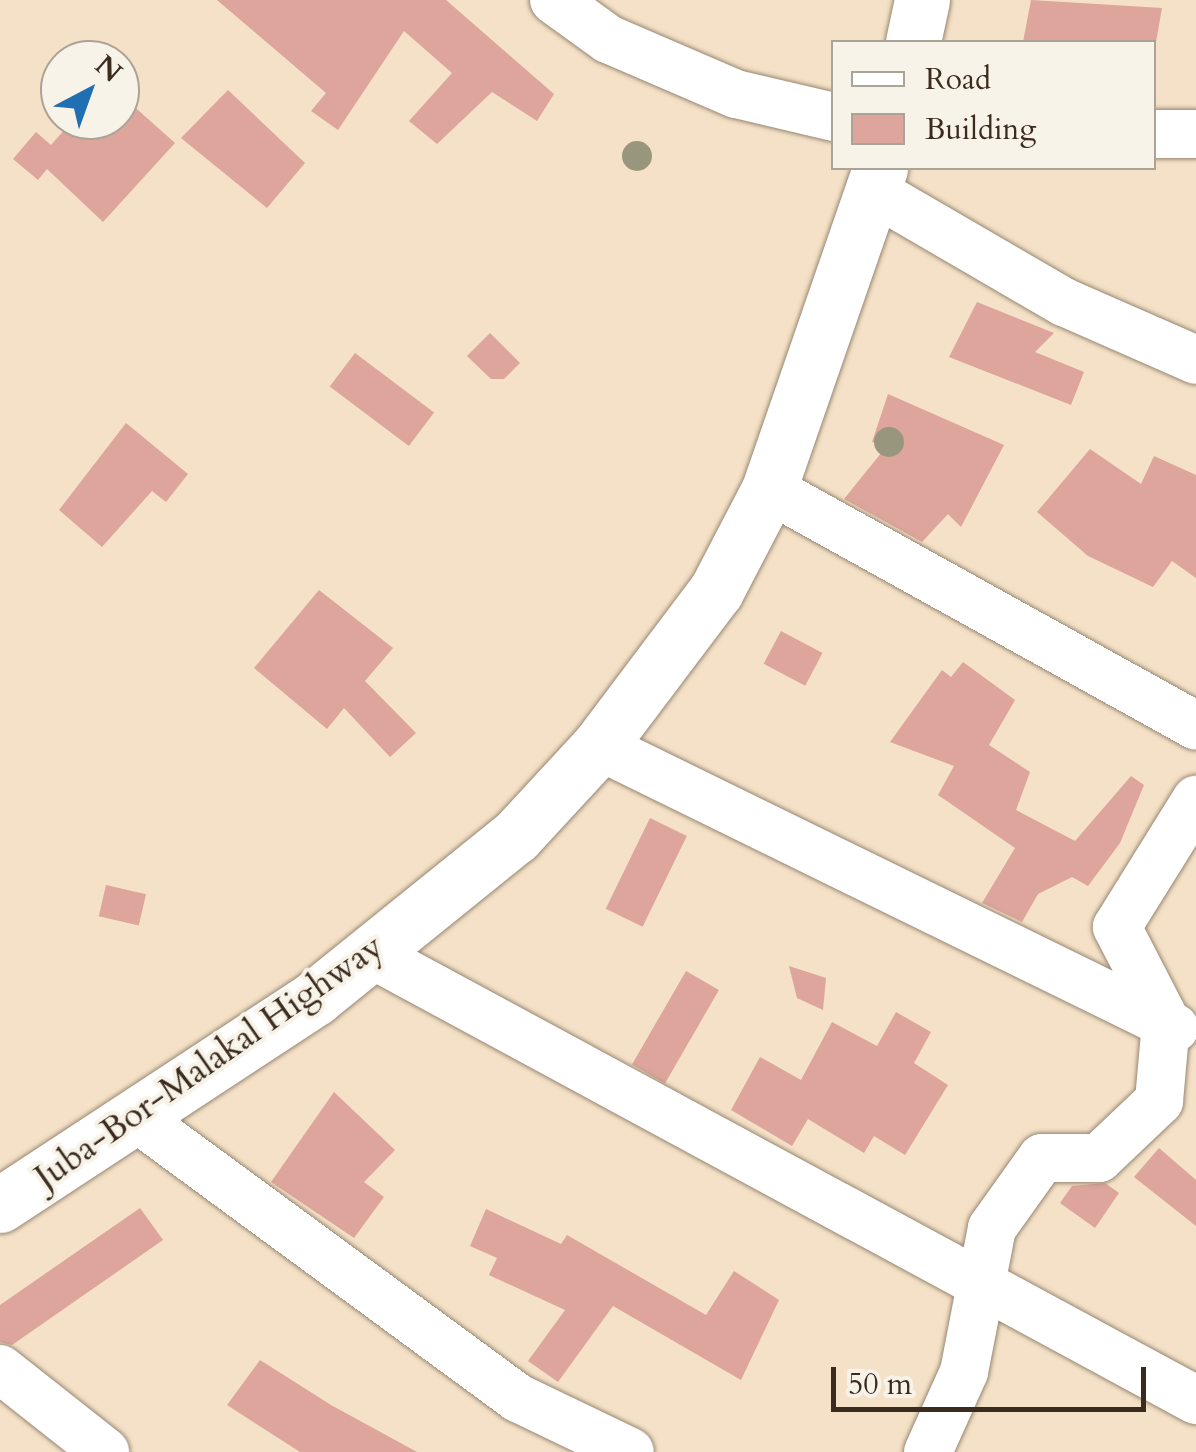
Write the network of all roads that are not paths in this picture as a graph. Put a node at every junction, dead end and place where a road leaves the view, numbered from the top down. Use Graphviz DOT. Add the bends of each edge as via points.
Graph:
graph roads {
  1 [pos="554,0"];
  2 [pos="922,0"];
  3 [pos="913,40"];
  4 [pos="831,116"];
  5 [pos="1156,134"];
  6 [pos="1196,134"];
  7 [pos="877,179"];
  8 [pos="1196,360"];
  9 [pos="769,490"];
  10 [pos="1196,726"];
  11 [pos="599,746"];
  12 [pos="1196,800"];
  13 [pos="371,954"];
  14 [pos="1181,1032"];
  15 [pos="138,1119"];
  16 [pos="0,1205"];
  17 [pos="981,1286"];
  18 [pos="0,1369"];
  19 [pos="1196,1400"];
  20 [pos="105,1452"];
  21 [pos="630,1452"];
  22 [pos="928,1452"];
  1 -- 4 [label="street" via="608,39 736,94"];
  2 -- 3 [label="main road"];
  5 -- 6 [label="street"];
  7 -- 8 [label="street" via="1064,302"];
  7 -- 9 [label="main road, Juba-Bor-Malakal Highway"];
  9 -- 10 [label="street"];
  9 -- 11 [label="main road, Juba-Bor-Malakal Highway" via="716,591"];
  11 -- 13 [label="main road, Juba-Bor-Malakal Highway" via="516,836"];
  11 -- 14 [label="street"];
  12 -- 14 [label="street" via="1117,927"];
  13 -- 15 [label="main road, Juba-Bor-Malakal Highway"];
  13 -- 17 [label="street"];
  14 -- 17 [label="street" via="1159,1101 1099,1158 1042,1158 992,1228"];
  15 -- 16 [label="main road, Juba-Bor-Malakal Highway"];
  15 -- 21 [label="street" via="518,1398"];
  17 -- 19 [label="street"];
  17 -- 22 [label="street" via="964,1372"];
  18 -- 20 [label="street"];
}
